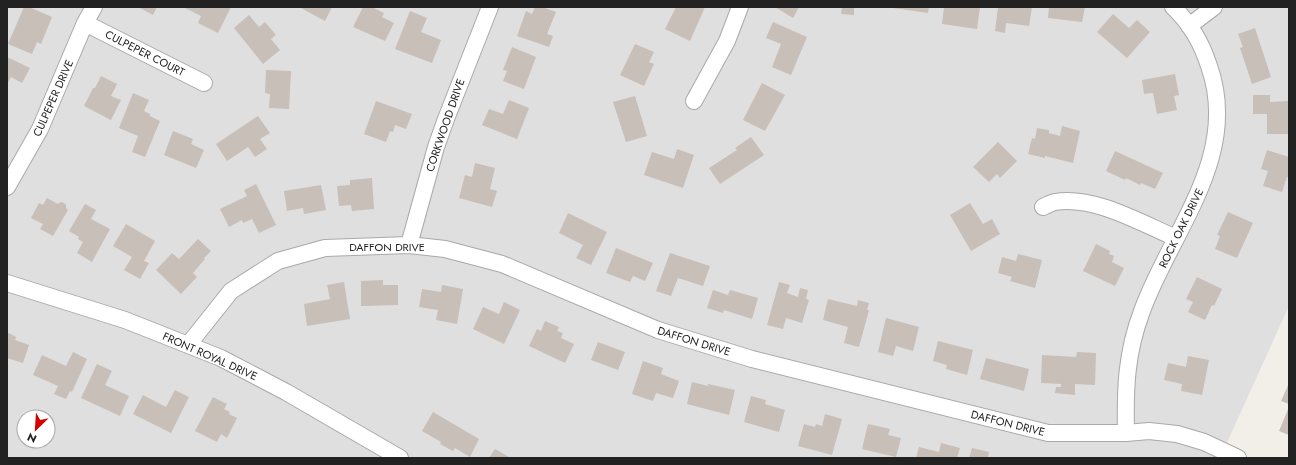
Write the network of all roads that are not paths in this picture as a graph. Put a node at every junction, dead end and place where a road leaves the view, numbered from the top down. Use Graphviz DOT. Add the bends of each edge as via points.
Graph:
graph roads {
  1 [pos="94,7"];
  2 [pos="490,7"];
  3 [pos="740,7"];
  4 [pos="1174,7"];
  5 [pos="1214,7"];
  6 [pos="85,23"];
  7 [pos="1189,26"];
  8 [pos="204,83"];
  9 [pos="694,101"];
  10 [pos="7,187"];
  11 [pos="1043,206"];
  12 [pos="1176,238"];
  13 [pos="409,245"];
  14 [pos="7,283"];
  15 [pos="188,345"];
  16 [pos="1126,433"];
  17 [pos="400,458"];
  18 [pos="1238,458"];
  1 -- 6 [label="street, CULPEPER DRIVE"];
  2 -- 13 [label="street, CORKWOOD DRIVE" via="436,147"];
  3 -- 9 [label="street" via="727,40"];
  4 -- 7 [label="street, ROCK OAK DRIVE"];
  5 -- 7 [label="street"];
  6 -- 8 [label="street, CULPEPER COURT"];
  6 -- 10 [label="street, CULPEPER DRIVE" via="40,129"];
  7 -- 12 [label="street, ROCK OAK DRIVE" via="1211,70 1217,97 1217,126 1208,168"];
  11 -- 12 [label="street" via="1055,202 1077,201 1102,206"];
  12 -- 16 [label="street, ROCK OAK DRIVE" via="1135,331 1126,387"];
  13 -- 15 [label="street, DAFFON DRIVE" via="325,248 278,261 231,291"];
  13 -- 16 [label="street, DAFFON DRIVE" via="445,249 502,264 658,330 752,359 1048,433"];
  14 -- 15 [label="street, FRONT ROYAL DRIVE" via="125,320"];
  15 -- 17 [label="street, FRONT ROYAL DRIVE" via="267,381"];
  16 -- 18 [label="street, DAFFON DRIVE" via="1149,431 1177,434 1204,442"];
}
